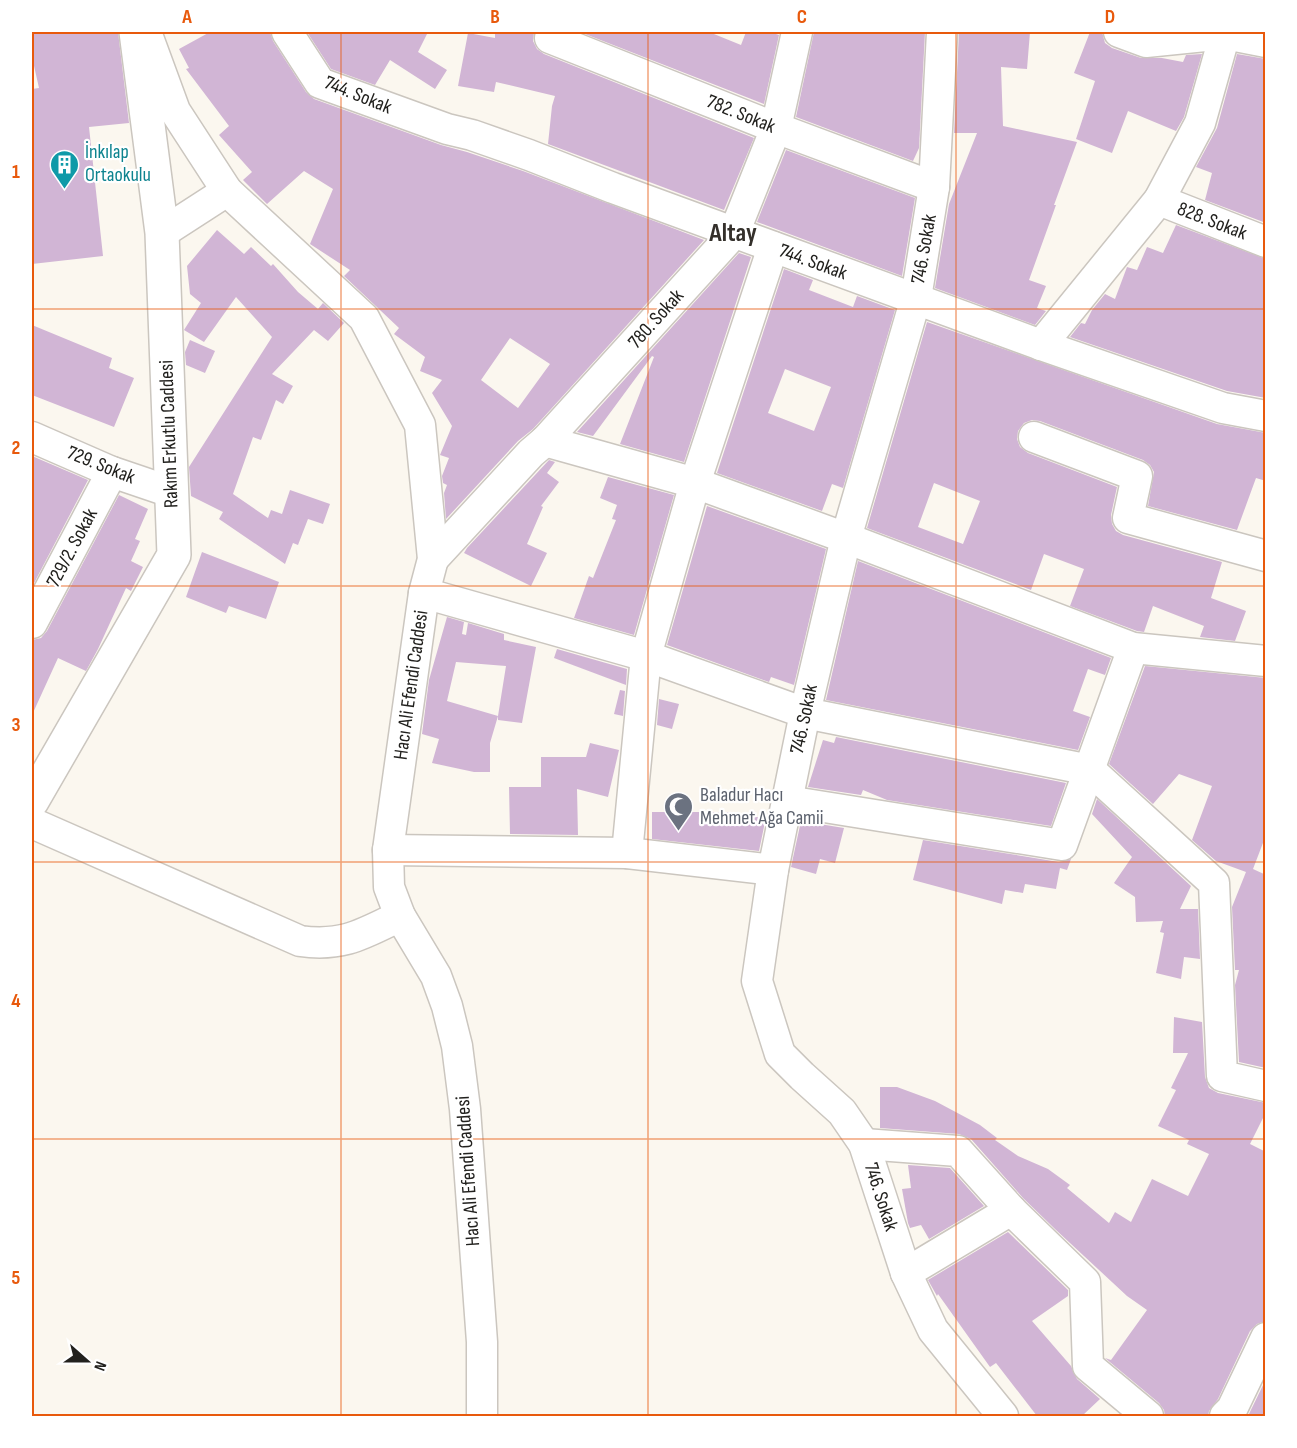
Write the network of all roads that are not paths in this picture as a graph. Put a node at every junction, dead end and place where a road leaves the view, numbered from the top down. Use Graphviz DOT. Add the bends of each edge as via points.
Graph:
graph roads {
  1 [pos="136,32"];
  2 [pos="146,32"];
  3 [pos="287,32"];
  4 [pos="797,32"];
  5 [pos="942,32"];
  6 [pos="1119,32"];
  7 [pos="1225,34"];
  8 [pos="550,38"];
  9 [pos="1266,42"];
  10 [pos="776,128"];
  11 [pos="934,187"];
  12 [pos="227,191"];
  13 [pos="1159,200"];
  14 [pos="162,233"];
  15 [pos="734,233"];
  16 [pos="1266,242"];
  17 [pos="773,247"];
  18 [pos="916,298"];
  19 [pos="1041,345"];
  20 [pos="1266,416"];
  21 [pos="32,437"];
  22 [pos="1034,437"];
  23 [pos="545,441"];
  24 [pos="112,472"];
  25 [pos="695,483"];
  26 [pos="171,492"];
  27 [pos="846,538"];
  28 [pos="1266,556"];
  29 [pos="433,559"];
  30 [pos="424,593"];
  31 [pos="32,623"];
  32 [pos="1133,648"];
  33 [pos="645,656"];
  34 [pos="1266,661"];
  35 [pos="805,713"];
  36 [pos="1090,770"];
  37 [pos="32,801"];
  38 [pos="787,801"];
  39 [pos="32,822"];
  40 [pos="388,850"];
  41 [pos="627,854"];
  42 [pos="773,870"];
  43 [pos="400,916"];
  44 [pos="1266,1086"];
  45 [pos="864,1144"];
  46 [pos="1011,1210"];
  47 [pos="906,1273"];
  48 [pos="1266,1338"];
  49 [pos="482,1416"];
  50 [pos="1003,1416"];
  51 [pos="1148,1416"];
  52 [pos="1225,1416"];
  1 -- 14 [label="main road, Rakım Erkutlu Caddesi"];
  2 -- 12 [label="street, Hacı Ali Efendi Caddesi" via="175,111"];
  3 -- 15 [label="street, 744. Sokak" via="320,83 530,154"];
  4 -- 10 [label="street, 780. Sokak"];
  5 -- 11 [label="street, 746. Sokak"];
  6 -- 7 [label="street" via="1146,42"];
  7 -- 9 [label="street"];
  7 -- 13 [label="street" via="1200,123"];
  8 -- 10 [label="street, 782. Sokak"];
  10 -- 11 [label="street, 782. Sokak"];
  10 -- 15 [label="street, 780. Sokak"];
  11 -- 18 [label="street, 746. Sokak"];
  12 -- 14 [label="street"];
  12 -- 29 [label="street, Hacı Ali Efendi Caddesi" via="364,318 420,425"];
  13 -- 16 [label="street, 828. Sokak"];
  13 -- 19 [label="street"];
  14 -- 26 [label="main road, Rakım Erkutlu Caddesi"];
  15 -- 17 [label="street, 744. Sokak"];
  15 -- 23 [label="street, 780. Sokak"];
  17 -- 18 [label="street, 744. Sokak"];
  17 -- 25 [label="street"];
  18 -- 19 [label="street, 744. Sokak"];
  18 -- 27 [label="street, 746. Sokak"];
  19 -- 20 [label="street, 744. Sokak" via="1223,408"];
  21 -- 24 [label="street, 729. Sokak"];
  22 -- 28 [label="street" via="1137,476 1128,518"];
  23 -- 25 [label="street"];
  23 -- 29 [label="street, 780. Sokak"];
  24 -- 26 [label="street, 729. Sokak"];
  24 -- 31 [label="street, 729/2. Sokak"];
  25 -- 27 [label="street"];
  25 -- 33 [label="street"];
  26 -- 37 [label="main road, Rakım Erkutlu Caddesi" via="174,555"];
  27 -- 32 [label="street"];
  27 -- 35 [label="street, 746. Sokak"];
  29 -- 30 [label="street, Hacı Ali Efendi Caddesi"];
  30 -- 33 [label="street"];
  30 -- 40 [label="street, Hacı Ali Efendi Caddesi"];
  32 -- 34 [label="street"];
  32 -- 36 [label="street"];
  33 -- 35 [label="street"];
  33 -- 41 [label="street"];
  35 -- 36 [label="street"];
  35 -- 38 [label="street, 746. Sokak"];
  36 -- 38 [label="street" via="1062,845"];
  36 -- 44 [label="street" via="1214,883 1222,1076"];
  38 -- 42 [label="street, 746. Sokak"];
  39 -- 43 [label="street" via="300,941 322,944 352,939"];
  40 -- 41 [label="street"];
  40 -- 43 [label="street, Hacı Ali Efendi Caddesi" via="389,887"];
  41 -- 42 [label="street"];
  42 -- 45 [label="street, 746. Sokak" via="757,981 780,1054 842,1112"];
  43 -- 49 [label="street, Hacı Ali Efendi Caddesi" via="436,976 457,1046 482,1342"];
  45 -- 46 [label="street" via="958,1150"];
  45 -- 47 [label="street, 746. Sokak"];
  46 -- 47 [label="street"];
  46 -- 51 [label="street" via="1085,1282 1088,1366"];
  47 -- 50 [label="street, 746. Sokak" via="933,1330"];
  48 -- 52 [label="street"];
}
